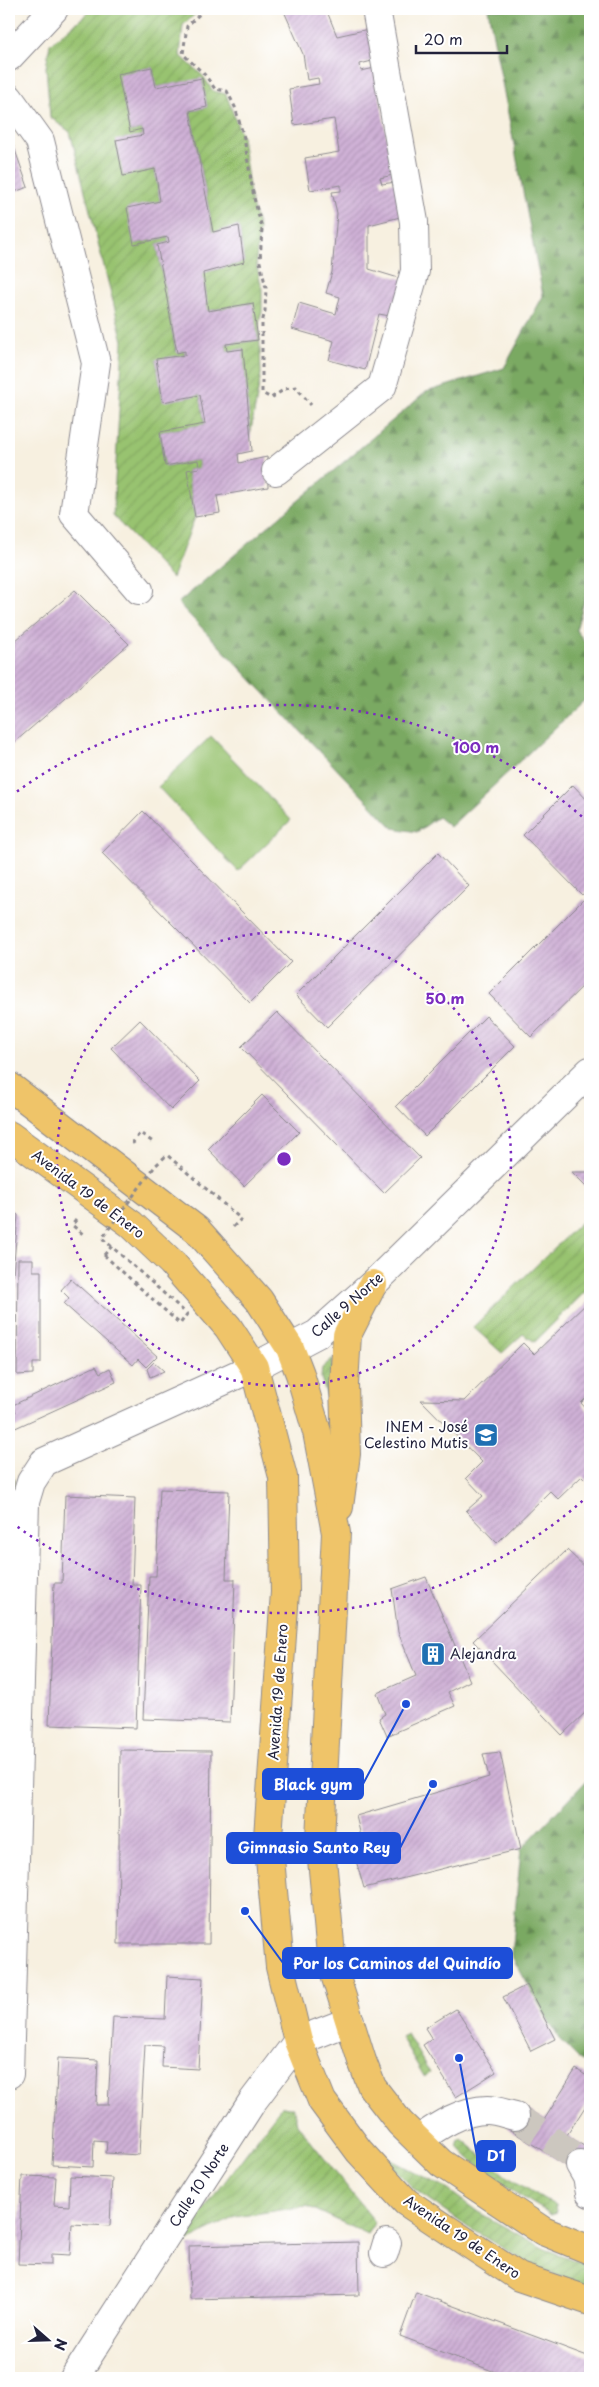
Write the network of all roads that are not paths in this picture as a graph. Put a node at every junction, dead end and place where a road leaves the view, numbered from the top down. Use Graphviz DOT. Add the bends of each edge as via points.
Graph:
graph roads {
  1 [pos="54,9"];
  2 [pos="376,9"];
  3 [pos="9,57"];
  4 [pos="9,98"];
  5 [pos="276,471"];
  6 [pos="139,590"];
  7 [pos="590,1071"];
  8 [pos="9,1086"];
  9 [pos="9,1135"];
  10 [pos="373,1284"];
  11 [pos="290,1348"];
  12 [pos="254,1367"];
  13 [pos="336,1534"];
  14 [pos="350,2021"];
  15 [pos="298,2041"];
  16 [pos="9,2074"];
  17 [pos="515,2116"];
  18 [pos="418,2140"];
  19 [pos="580,2165"];
  20 [pos="590,2193"];
  21 [pos="590,2250"];
  22 [pos="590,2300"];
  23 [pos="74,2378"];
  1 -- 3 [label="street"];
  2 -- 5 [label="street" via="414,222 415,271 382,387"];
  4 -- 6 [label="street" via="40,141 96,364 74,514"];
  7 -- 10 [label="street, Calle 9 Norte"];
  8 -- 11 [label="main road" via="197,1230 259,1300"];
  9 -- 12 [label="main road, Avenida 19 de Enero" via="132,1224 172,1263 228,1327"];
  10 -- 11 [label="street, Calle 9 Norte" via="318,1334"];
  10 -- 13 [label="main road" via="347,1335 344,1384 346,1454"];
  11 -- 12 [label="street, Calle 9 Norte"];
  11 -- 13 [label="main road" via="317,1432"];
  12 -- 15 [label="main road, Avenida 19 de Enero" via="283,1477 285,1592 268,1837 280,1966"];
  12 -- 16 [label="street, Calle 9 Norte" via="44,1462 31,1482 25,1502"];
  13 -- 14 [label="main road" via="320,1838 332,1965"];
  14 -- 15 [label="street"];
  14 -- 18 [label="main road" via="372,2087"];
  15 -- 22 [label="main road, Avenida 19 de Enero" via="322,2101 359,2151 406,2202 519,2277"];
  15 -- 23 [label="street, Calle 10 Norte" via="252,2102"];
  17 -- 18 [label="street" via="488,2110 471,2113 436,2127"];
  18 -- 21 [label="main road" via="441,2163 543,2231"];
  19 -- 20 [label="street" via="587,2177"];
}
